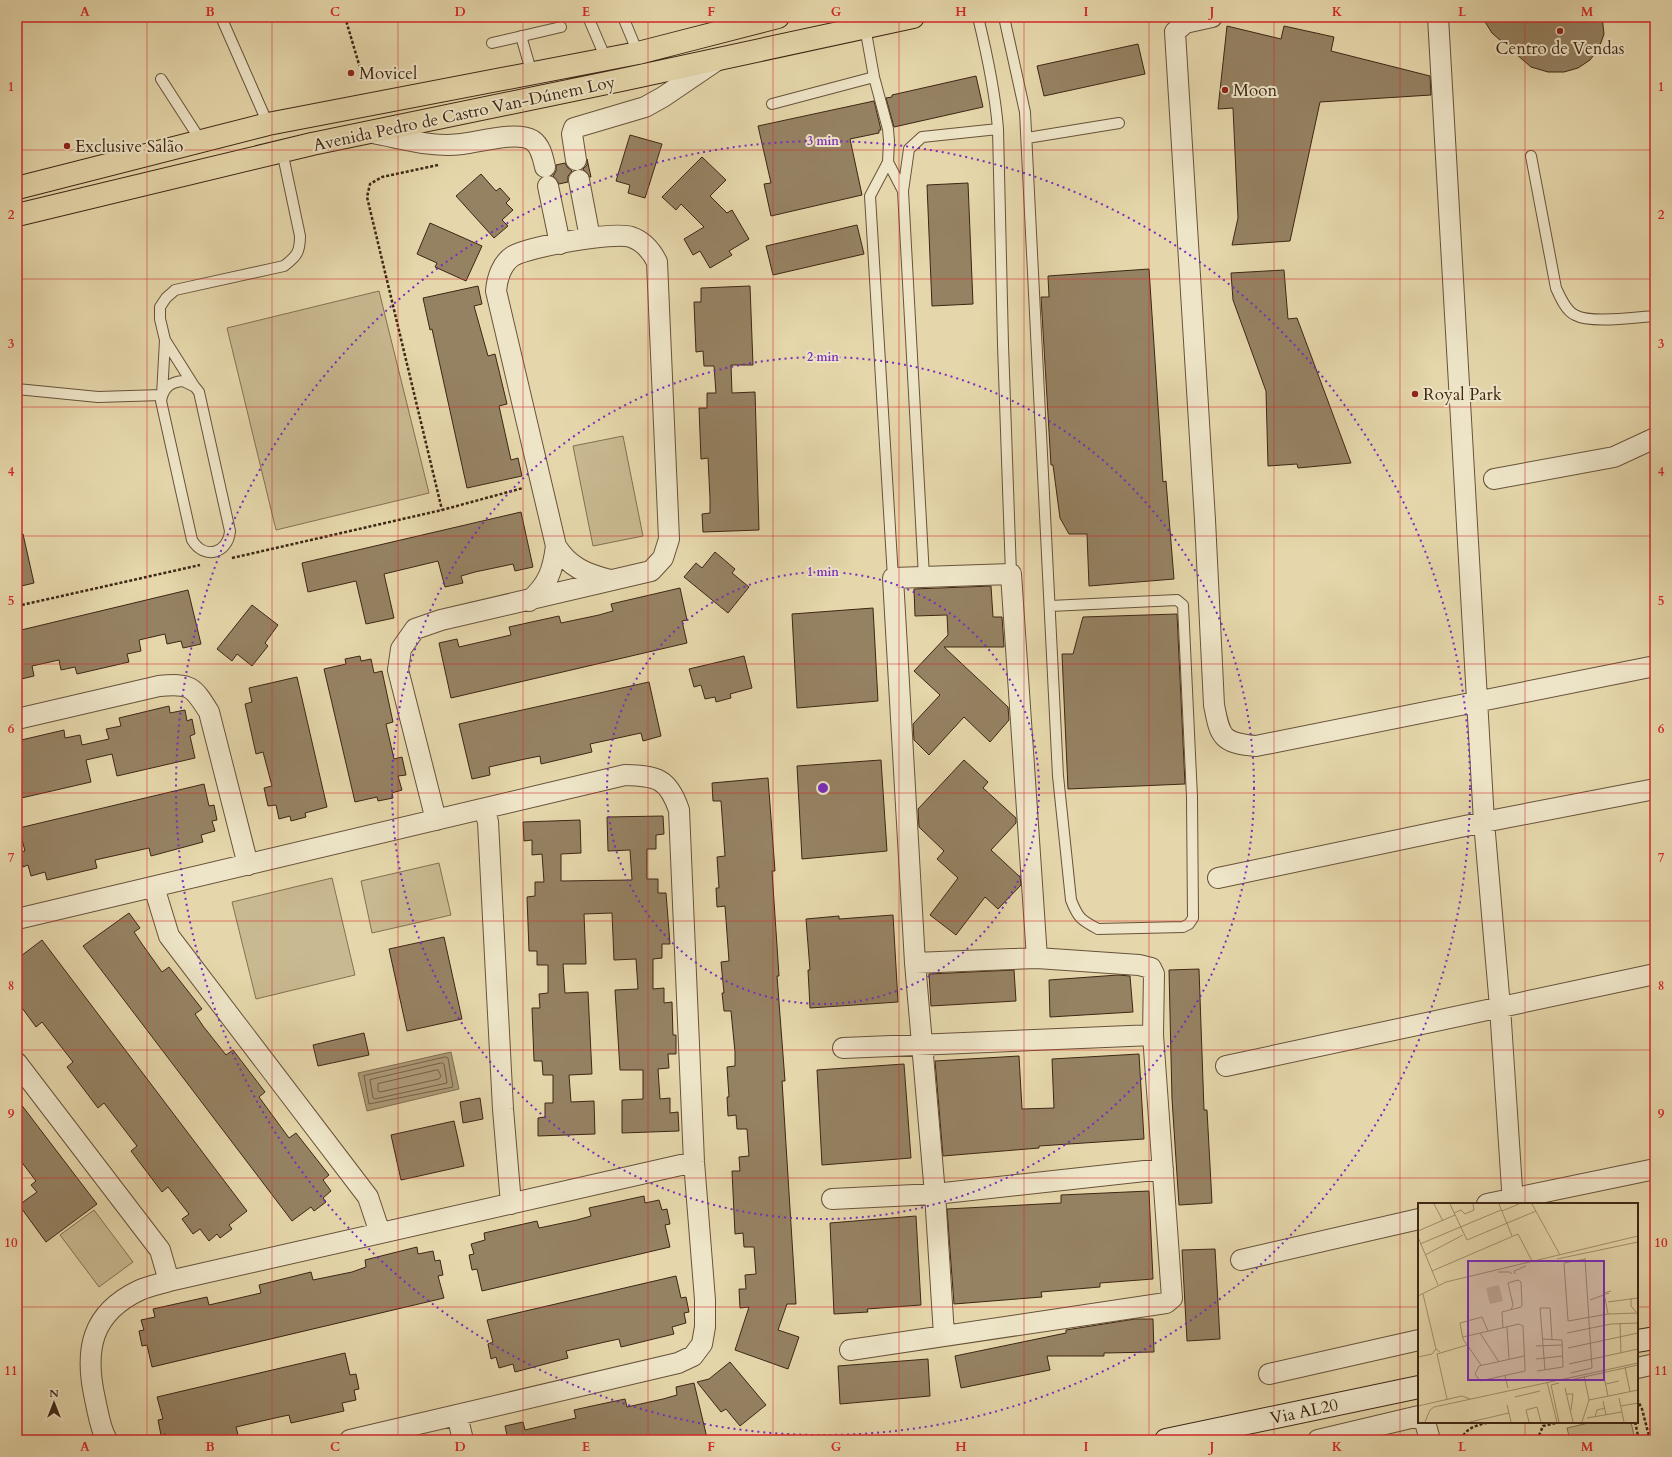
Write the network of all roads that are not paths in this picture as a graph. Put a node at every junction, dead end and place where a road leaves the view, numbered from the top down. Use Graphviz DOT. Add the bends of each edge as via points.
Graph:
graph roads {
  1 [pos="221,17"];
  2 [pos="588,17"];
  3 [pos="623,17"];
  4 [pos="778,17"];
  5 [pos="913,17"];
  6 [pos="978,17"];
  7 [pos="1004,17"];
  8 [pos="1212,17"];
  9 [pos="1438,17"];
  10 [pos="561,27"];
  11 [pos="866,27"];
  12 [pos="521,36"];
  13 [pos="492,43"];
  14 [pos="638,53"];
  15 [pos="606,59"];
  16 [pos="719,59"];
  17 [pos="532,74"];
  18 [pos="874,77"];
  19 [pos="161,79"];
  20 [pos="772,104"];
  21 [pos="1119,123"];
  22 [pos="268,124"];
  23 [pos="998,129"];
  24 [pos="368,132"];
  25 [pos="1027,138"];
  26 [pos="201,141"];
  27 [pos="282,151"];
  28 [pos="1531,156"];
  29 [pos="888,162"];
  30 [pos="545,167"];
  31 [pos="548,186"];
  32 [pos="17,188"];
  33 [pos="903,191"];
  34 [pos="17,215"];
  35 [pos="590,238"];
  36 [pos="560,244"];
  37 [pos="1655,316"];
  38 [pos="165,340"];
  39 [pos="195,387"];
  40 [pos="17,389"];
  41 [pos="162,395"];
  42 [pos="1655,438"];
  43 [pos="1494,479"];
  44 [pos="556,546"];
  45 [pos="1011,574"];
  46 [pos="924,577"];
  47 [pos="893,578"];
  48 [pos="610,580"];
  49 [pos="529,601"];
  50 [pos="1050,606"];
  51 [pos="1655,666"];
  52 [pos="1477,701"];
  53 [pos="17,719"];
  54 [pos="1655,789"];
  55 [pos="484,809"];
  56 [pos="436,820"];
  57 [pos="1484,822"];
  58 [pos="248,864"];
  59 [pos="1218,878"];
  60 [pos="154,887"];
  61 [pos="17,919"];
  62 [pos="1037,958"];
  63 [pos="915,964"];
  64 [pos="1655,974"];
  65 [pos="1500,1007"];
  66 [pos="1153,1035"];
  67 [pos="922,1044"];
  68 [pos="843,1048"];
  69 [pos="17,1064"];
  70 [pos="1226,1066"];
  71 [pos="694,1162"];
  72 [pos="1163,1169"];
  73 [pos="1655,1169"];
  74 [pos="935,1194"];
  75 [pos="832,1199"];
  76 [pos="1513,1201"];
  77 [pos="1496,1203"];
  78 [pos="511,1204"];
  79 [pos="1418,1219"];
  80 [pos="380,1233"];
  81 [pos="1241,1260"];
  82 [pos="169,1281"];
  83 [pos="944,1335"];
  84 [pos="1655,1338"];
  85 [pos="1418,1340"];
  86 [pos="1638,1341"];
  87 [pos="850,1350"];
  88 [pos="1269,1374"];
  89 [pos="1418,1387"];
  90 [pos="456,1415"];
  91 [pos="1418,1416"];
  92 [pos="1425,1423"];
  93 [pos="418,1432"];
  94 [pos="1171,1439"];
  95 [pos="107,1440"];
  96 [pos="350,1440"];
  97 [pos="463,1440"];
  98 [pos="1318,1440"];
  99 [pos="1430,1440"];
  1 -- 22 [label="lane"];
  2 -- 15 [label="lane"];
  3 -- 14 [label="lane"];
  4 -- 14 [label="highway, Avenida Pedro de Castro Van-Dúnem Loy"];
  5 -- 11 [label="highway, Avenida Pedro de Castro Van-Dúnem Loy"];
  6 -- 23 [label="lane" via="989,63"];
  7 -- 25 [label="lane" via="1026,112"];
  8 -- 52 [label="street" via="1185,23 1175,32 1214,704 1219,730 1226,738 1236,743 1256,746"];
  9 -- 52 [label="street"];
  10 -- 12 [label="lane"];
  11 -- 16 [label="highway, Avenida Pedro de Castro Van-Dúnem Loy"];
  11 -- 18 [label="lane"];
  12 -- 13 [label="lane"];
  12 -- 17 [label="lane"];
  14 -- 15 [label="highway, Avenida Pedro de Castro Van-Dúnem Loy"];
  15 -- 17 [label="highway, Avenida Pedro de Castro Van-Dúnem Loy"];
  16 -- 24 [label="highway, Avenida Pedro de Castro Van-Dúnem Loy"];
  16 -- 35 [label="street" via="645,107 574,128 572,134 577,170"];
  17 -- 22 [label="highway, Avenida Pedro de Castro Van-Dúnem Loy"];
  18 -- 20 [label="lane"];
  18 -- 29 [label="lane" via="888,129"];
  19 -- 26 [label="lane"];
  21 -- 25 [label="lane"];
  22 -- 26 [label="highway, Avenida Pedro de Castro Van-Dúnem Loy"];
  23 -- 33 [label="lane" via="922,138 909,148"];
  23 -- 45 [label="lane"];
  24 -- 27 [label="highway, Avenida Pedro de Castro Van-Dúnem Loy"];
  24 -- 30 [label="street" via="440,145 461,145 511,137 523,138 532,140 539,148"];
  25 -- 50 [label="lane"];
  26 -- 32 [label="highway, Avenida Pedro de Castro Van-Dúnem Loy"];
  27 -- 34 [label="highway, Avenida Pedro de Castro Van-Dúnem Loy"];
  27 -- 38 [label="lane" via="300,236 300,249 284,266 175,290 160,307"];
  28 -- 37 [label="lane" via="1556,288 1565,305 1574,315 1586,319"];
  29 -- 33 [label="lane"];
  29 -- 47 [label="lane" via="870,196"];
  31 -- 36 [label="street"];
  33 -- 46 [label="lane"];
  35 -- 36 [label="street"];
  35 -- 48 [label="street" via="623,235 633,238 652,252 657,262 669,539 663,558 651,571"];
  36 -- 44 [label="street" via="512,257 498,277 496,291"];
  38 -- 39 [label="lane"];
  38 -- 41 [label="lane"];
  39 -- 41 [label="lane" via="183,381 176,382 170,384"];
  39 -- 41 [label="lane" via="200,399 230,531 223,548 212,552 200,550 192,540 161,401"];
  40 -- 41 [label="lane" via="98,397"];
  42 -- 43 [label="street" via="1614,457"];
  44 -- 48 [label="street" via="573,566 590,575"];
  44 -- 49 [label="street" via="554,564 548,578 541,591"];
  45 -- 46 [label="street"];
  45 -- 62 [label="street"];
  46 -- 47 [label="street"];
  47 -- 63 [label="street"];
  48 -- 49 [label="street"];
  49 -- 56 [label="street" via="441,620 415,629 401,648 398,670"];
  50 -- 50 [label="lane" via="1058,776 1071,900 1077,915 1098,930 1189,924 1193,918 1192,797 1183,605 1177,600"];
  51 -- 52 [label="street"];
  52 -- 57 [label="street"];
  53 -- 58 [label="street" via="159,686 180,684 198,693 208,712"];
  54 -- 57 [label="street"];
  55 -- 56 [label="street"];
  55 -- 71 [label="street" via="625,775 648,776 662,781 674,794 679,810"];
  55 -- 78 [label="street" via="488,822"];
  56 -- 58 [label="street"];
  57 -- 59 [label="street"];
  57 -- 65 [label="street"];
  58 -- 60 [label="street"];
  60 -- 61 [label="street"];
  60 -- 80 [label="street" via="168,936 368,1197"];
  62 -- 63 [label="street"];
  62 -- 66 [label="street" via="1139,965 1150,968 1154,974"];
  63 -- 67 [label="street"];
  64 -- 65 [label="street"];
  65 -- 70 [label="street"];
  65 -- 76 [label="street"];
  66 -- 67 [label="street"];
  66 -- 72 [label="street"];
  67 -- 68 [label="street"];
  67 -- 74 [label="street"];
  69 -- 82 [label="street" via="160,1250"];
  71 -- 78 [label="street"];
  71 -- 90 [label="street" via="705,1327 702,1344 693,1356 678,1363"];
  72 -- 74 [label="street"];
  72 -- 83 [label="street" via="1172,1289 1172,1298 1166,1303"];
  73 -- 76 [label="street"];
  74 -- 75 [label="street"];
  74 -- 83 [label="street"];
  76 -- 77 [label="street"];
  78 -- 80 [label="street"];
  79 -- 81 [label="street"];
  80 -- 82 [label="street"];
  82 -- 95 [label="street" via="140,1290 112,1308 96,1328 90,1350 91,1382"];
  83 -- 87 [label="street"];
  84 -- 86 [label="street"];
  85 -- 88 [label="street"];
  89 -- 94 [label="street, Via AL20"];
  90 -- 93 [label="street"];
  90 -- 97 [label="street"];
  91 -- 98 [label="street"];
  92 -- 99 [label="street"];
  93 -- 96 [label="street"];
}
